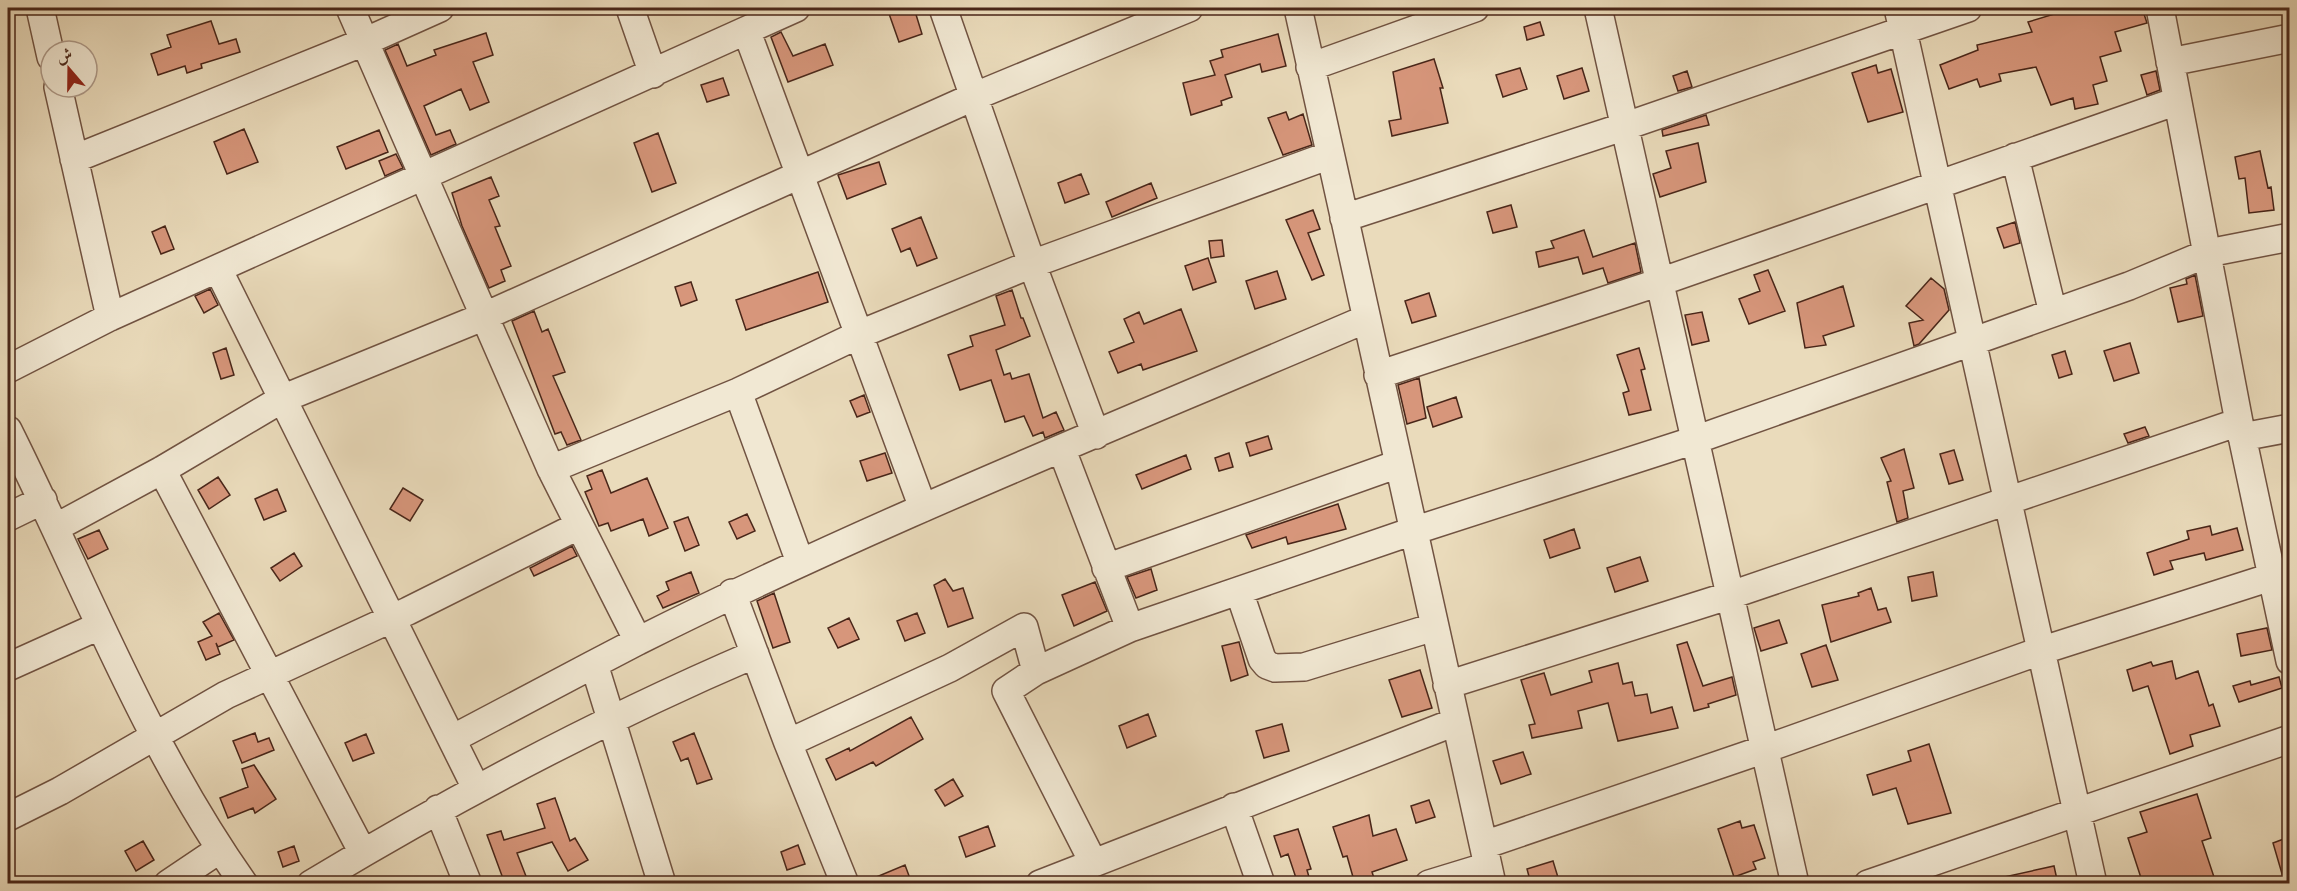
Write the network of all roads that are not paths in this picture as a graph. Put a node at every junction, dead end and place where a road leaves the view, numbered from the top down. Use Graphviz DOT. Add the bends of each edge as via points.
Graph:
graph roads {
  1 [pos="40,8"];
  2 [pos="350,8"];
  3 [pos="440,8"];
  4 [pos="630,8"];
  5 [pos="796,8"];
  6 [pos="943,8"];
  7 [pos="1189,8"];
  8 [pos="1298,8"];
  9 [pos="1475,8"];
  10 [pos="1598,8"];
  11 [pos="1968,8"];
  12 [pos="2160,8"];
  13 [pos="1900,18"];
  14 [pos="747,32"];
  15 [pos="2289,38"];
  16 [pos="47,39"];
  17 [pos="364,42"];
  18 [pos="2170,62"];
  19 [pos="1311,68"];
  20 [pos="653,74"];
  21 [pos="973,97"];
  22 [pos="61,99"];
  23 [pos="2177,101"];
  24 [pos="1626,126"];
  25 [pos="1330,154"];
  26 [pos="2015,157"];
  27 [pos="74,159"];
  28 [pos="799,175"];
  29 [pos="421,176"];
  30 [pos="1937,184"];
  31 [pos="1344,218"];
  32 [pos="2289,237"];
  33 [pos="2208,254"];
  34 [pos="1032,264"];
  35 [pos="218,269"];
  36 [pos="1660,282"];
  37 [pos="2053,313"];
  38 [pos="485,316"];
  39 [pos="110,317"];
  40 [pos="1366,319"];
  41 [pos="860,334"];
  42 [pos="1972,340"];
  43 [pos="8,369"];
  44 [pos="1378,375"];
  45 [pos="738,392"];
  46 [pos="282,399"];
  47 [pos="2289,428"];
  48 [pos="2240,429"];
  49 [pos="8,430"];
  50 [pos="1096,435"];
  51 [pos="1695,440"];
  52 [pos="1062,450"];
  53 [pos="1398,464"];
  54 [pos="551,469"];
  55 [pos="162,470"];
  56 [pos="43,501"];
  57 [pos="2007,501"];
  58 [pos="923,508"];
  59 [pos="8,516"];
  60 [pos="578,526"];
  61 [pos="55,528"];
  62 [pos="1413,531"];
  63 [pos="800,562"];
  64 [pos="1106,568"];
  65 [pos="2271,577"];
  66 [pos="1239,591"];
  67 [pos="732,593"];
  68 [pos="1731,595"];
  69 [pos="391,619"];
  70 [pos="99,626"];
  71 [pos="1434,627"];
  72 [pos="1130,628"];
  73 [pos="638,641"];
  74 [pos="2288,645"];
  75 [pos="2040,651"];
  76 [pos="755,654"];
  77 [pos="594,664"];
  78 [pos="8,667"];
  79 [pos="1036,671"];
  80 [pos="269,674"];
  81 [pos="1447,685"];
  82 [pos="611,719"];
  83 [pos="1455,722"];
  84 [pos="154,735"];
  85 [pos="452,739"];
  86 [pos="2289,739"];
  87 [pos="788,743"];
  88 [pos="1765,749"];
  89 [pos="476,788"];
  90 [pos="1234,807"];
  91 [pos="438,809"];
  92 [pos="2078,812"];
  93 [pos="8,817"];
  94 [pos="219,849"];
  95 [pos="363,853"];
  96 [pos="1094,862"];
  97 [pos="1488,865"];
  98 [pos="1051,882"];
  99 [pos="168,884"];
  100 [pos="244,884"];
  101 [pos="311,884"];
  102 [pos="468,884"];
  103 [pos="662,884"];
  104 [pos="845,884"];
  105 [pos="1261,884"];
  106 [pos="1429,884"];
  107 [pos="1795,884"];
  108 [pos="1868,884"];
  109 [pos="2093,884"];
  1 -- 16 [label="street"];
  2 -- 17 [label="street"];
  3 -- 17 [label="street"];
  4 -- 20 [label="street"];
  5 -- 14 [label="street"];
  6 -- 21 [label="street"];
  7 -- 21 [label="street"];
  8 -- 19 [label="street"];
  9 -- 19 [label="street"];
  10 -- 24 [label="street"];
  11 -- 13 [label="street"];
  12 -- 18 [label="street"];
  13 -- 24 [label="street"];
  13 -- 30 [label="street"];
  14 -- 20 [label="street"];
  14 -- 28 [label="street"];
  15 -- 18 [label="street"];
  17 -- 27 [label="street"];
  17 -- 29 [label="street"];
  18 -- 23 [label="street"];
  19 -- 25 [label="street"];
  20 -- 29 [label="street"];
  21 -- 28 [label="street"];
  21 -- 34 [label="street"];
  22 -- 27 [label="street"];
  23 -- 26 [label="street"];
  23 -- 33 [label="street"];
  24 -- 31 [label="street"];
  24 -- 36 [label="street"];
  25 -- 31 [label="street"];
  25 -- 34 [label="street"];
  26 -- 30 [label="street"];
  26 -- 37 [label="street"];
  27 -- 39 [label="street"];
  28 -- 38 [label="street"];
  28 -- 41 [label="street"];
  29 -- 35 [label="street"];
  29 -- 38 [label="street"];
  30 -- 36 [label="street"];
  30 -- 42 [label="street"];
  31 -- 40 [label="street"];
  32 -- 33 [label="street"];
  33 -- 37 [label="street"];
  33 -- 48 [label="street"];
  34 -- 41 [label="street"];
  34 -- 50 [label="street"];
  35 -- 39 [label="street"];
  35 -- 46 [label="street"];
  36 -- 44 [label="street"];
  36 -- 51 [label="street"];
  37 -- 42 [label="street"];
  38 -- 46 [label="street"];
  38 -- 54 [label="street"];
  39 -- 43 [label="street"];
  40 -- 44 [label="street"];
  40 -- 50 [label="street"];
  41 -- 45 [label="street"];
  41 -- 58 [label="street"];
  42 -- 51 [label="street"];
  42 -- 57 [label="street"];
  44 -- 53 [label="street"];
  45 -- 54 [label="street"];
  45 -- 63 [label="street"];
  46 -- 55 [label="street"];
  46 -- 69 [label="street"];
  47 -- 48 [label="street"];
  48 -- 57 [label="street"];
  48 -- 65 [label="street"];
  49 -- 56 [label="street"];
  50 -- 52 [label="street"];
  51 -- 62 [label="street"];
  51 -- 68 [label="street"];
  52 -- 58 [label="street"];
  52 -- 64 [label="street"];
  53 -- 62 [label="street"];
  53 -- 64 [label="street"];
  54 -- 60 [label="street"];
  55 -- 61 [label="street"];
  55 -- 80 [label="street"];
  56 -- 59 [label="street"];
  56 -- 61 [label="street"];
  57 -- 68 [label="street"];
  57 -- 75 [label="street"];
  58 -- 63 [label="street"];
  60 -- 69 [label="street"];
  60 -- 73 [label="street"];
  61 -- 70 [label="street"];
  62 -- 66 [label="street"];
  62 -- 71 [label="street"];
  63 -- 67 [label="street"];
  64 -- 72 [label="street"];
  65 -- 74 [label="street"];
  65 -- 75 [label="street"];
  66 -- 71 [label="street" via="1262,659 1275,668 1304,666"];
  66 -- 72 [label="street"];
  67 -- 73 [label="street"];
  67 -- 76 [label="street"];
  68 -- 81 [label="street"];
  68 -- 88 [label="street"];
  69 -- 80 [label="street"];
  69 -- 85 [label="street"];
  70 -- 78 [label="street"];
  70 -- 84 [label="street"];
  71 -- 81 [label="street"];
  72 -- 79 [label="street"];
  73 -- 77 [label="street"];
  75 -- 88 [label="street"];
  75 -- 92 [label="street"];
  76 -- 82 [label="street"];
  76 -- 87 [label="street"];
  77 -- 82 [label="street"];
  77 -- 85 [label="street"];
  79 -- 87 [label="street" via="1024,627 950,669"];
  79 -- 96 [label="street" via="1006,691"];
  80 -- 84 [label="street"];
  80 -- 95 [label="street"];
  81 -- 83 [label="street"];
  82 -- 89 [label="street"];
  82 -- 103 [label="street"];
  83 -- 90 [label="street"];
  83 -- 97 [label="street"];
  84 -- 93 [label="street"];
  84 -- 94 [label="street"];
  85 -- 89 [label="street"];
  86 -- 92 [label="street"];
  87 -- 104 [label="street"];
  88 -- 97 [label="street"];
  88 -- 107 [label="street"];
  89 -- 91 [label="street"];
  90 -- 96 [label="street"];
  90 -- 105 [label="street"];
  91 -- 95 [label="street"];
  91 -- 102 [label="street"];
  92 -- 108 [label="street"];
  92 -- 109 [label="street"];
  94 -- 99 [label="street"];
  94 -- 100 [label="street"];
  95 -- 101 [label="street"];
  96 -- 98 [label="street"];
  97 -- 106 [label="street"];
}
